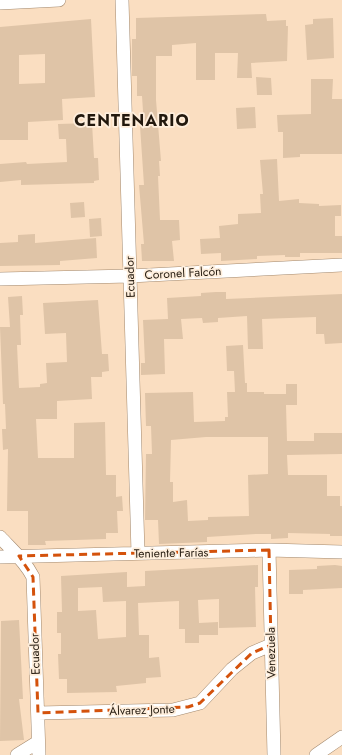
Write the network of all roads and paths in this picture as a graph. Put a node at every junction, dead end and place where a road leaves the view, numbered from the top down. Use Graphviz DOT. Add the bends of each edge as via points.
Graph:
graph roads {
  1 [pos="59,0"];
  2 [pos="122,0"];
  3 [pos="0,3"];
  4 [pos="342,265"];
  5 [pos="130,276"];
  6 [pos="0,279"];
  7 [pos="0,537"];
  8 [pos="269,550"];
  9 [pos="342,552"];
  10 [pos="138,553"];
  11 [pos="19,556"];
  12 [pos="0,557"];
  13 [pos="271,645"];
  14 [pos="38,713"];
  15 [pos="342,737"];
  16 [pos="39,748"];
  17 [pos="17,755"];
  18 [pos="274,755"];
  19 [pos="316,755"];
  1 -- 3 [label="street"];
  2 -- 5 [label="street, Ecuador"];
  4 -- 5 [label="street, Coronel Falcón"];
  5 -- 6 [label="street, Coronel Falcón"];
  5 -- 10 [label="street, Ecuador"];
  7 -- 11 [label="street, Ecuador"];
  8 -- 9 [label="street, Teniente Farías"];
  8 -- 10 [label="street, Teniente Farías"];
  8 -- 13 [label="street, Venezuela"];
  10 -- 11 [label="street, Teniente Farías"];
  11 -- 12 [label="street, Teniente Farías"];
  11 -- 14 [label="street, Ecuador" via="29,568 32,578"];
  13 -- 14 [label="street, Álvarez Jonte" via="252,653 232,669 200,703 188,707 173,710"];
  13 -- 18 [label="street, Venezuela"];
  14 -- 16 [label="street, Ecuador"];
  15 -- 19 [label="street"];
  16 -- 17 [label="street"];
}
